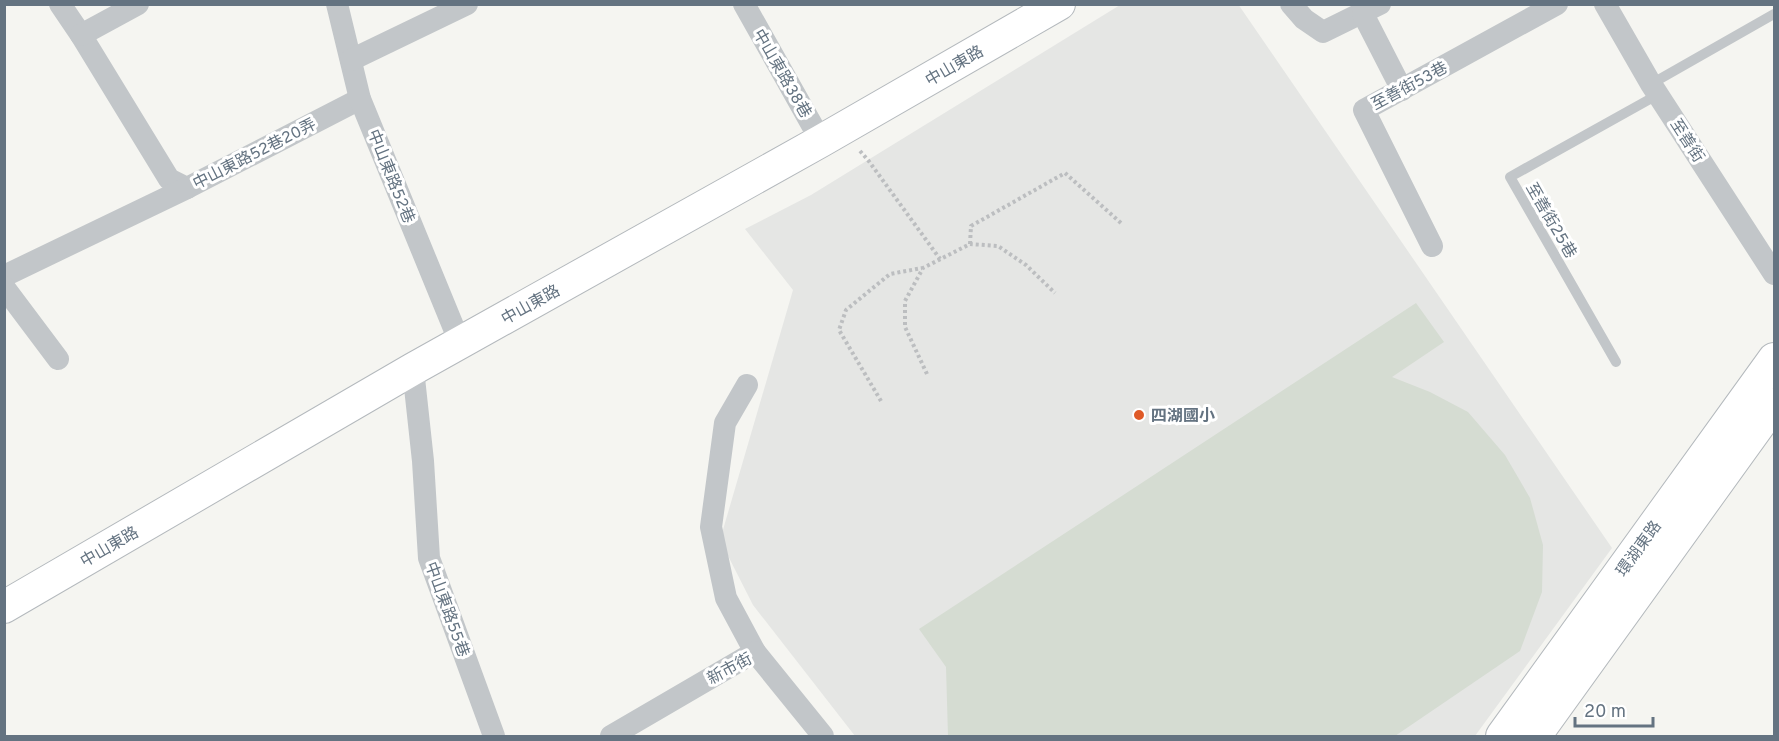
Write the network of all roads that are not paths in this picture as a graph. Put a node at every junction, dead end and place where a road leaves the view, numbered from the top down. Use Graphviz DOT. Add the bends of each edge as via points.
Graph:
graph roads {
  1 [pos="60,4"];
  2 [pos="138,4"];
  3 [pos="337,4"];
  4 [pos="467,4"];
  5 [pos="744,4"];
  6 [pos="1059,4"];
  7 [pos="1291,4"];
  8 [pos="1557,4"];
  9 [pos="1605,4"];
  10 [pos="1372,9"];
  11 [pos="1774,14"];
  12 [pos="81,35"];
  13 [pos="351,60"];
  14 [pos="1655,89"];
  15 [pos="1402,90"];
  16 [pos="360,99"];
  17 [pos="822,141"];
  18 [pos="188,188"];
  19 [pos="1432,246"];
  20 [pos="1774,274"];
  21 [pos="4,276"];
  22 [pos="4,287"];
  23 [pos="460,343"];
  24 [pos="57,359"];
  25 [pos="1774,359"];
  26 [pos="1616,362"];
  27 [pos="413,369"];
  28 [pos="747,385"];
  29 [pos="1774,404"];
  30 [pos="4,607"];
  31 [pos="755,652"];
  32 [pos="494,736"];
  33 [pos="611,736"];
  34 [pos="823,736"];
  35 [pos="1502,736"];
  36 [pos="1535,736"];
  1 -- 12 [label="street, 中山東路52巷20弄"];
  2 -- 12 [label="street"];
  3 -- 13 [label="street, 中山東路52巷"];
  4 -- 13 [label="street"];
  5 -- 17 [label="street, 中山東路38巷"];
  6 -- 17 [label="street, 中山東路"];
  7 -- 10 [label="street" via="1323,32"];
  8 -- 15 [label="street, 至善街53巷"];
  9 -- 14 [label="street, 至善街"];
  10 -- 15 [label="street"];
  11 -- 14 [label="lane"];
  12 -- 18 [label="street, 中山東路52巷20弄" via="169,179"];
  13 -- 16 [label="street, 中山東路52巷"];
  14 -- 20 [label="street, 至善街"];
  14 -- 26 [label="lane, 至善街25巷" via="1510,177"];
  15 -- 19 [label="street, 至善街53巷" via="1364,110"];
  16 -- 18 [label="street, 中山東路52巷20弄"];
  16 -- 23 [label="street, 中山東路52巷"];
  17 -- 23 [label="street, 中山東路"];
  18 -- 21 [label="street"];
  22 -- 24 [label="street"];
  23 -- 27 [label="street, 中山東路"];
  25 -- 35 [label="street, 環湖東路"];
  27 -- 30 [label="street, 中山東路"];
  27 -- 32 [label="street, 中山東路55巷" via="429,558"];
  28 -- 31 [label="street" via="725,423 711,527 726,598"];
  29 -- 36 [label="street, 環湖東路"];
  31 -- 33 [label="street, 新市街"];
  31 -- 34 [label="street, 新市街"];
}
